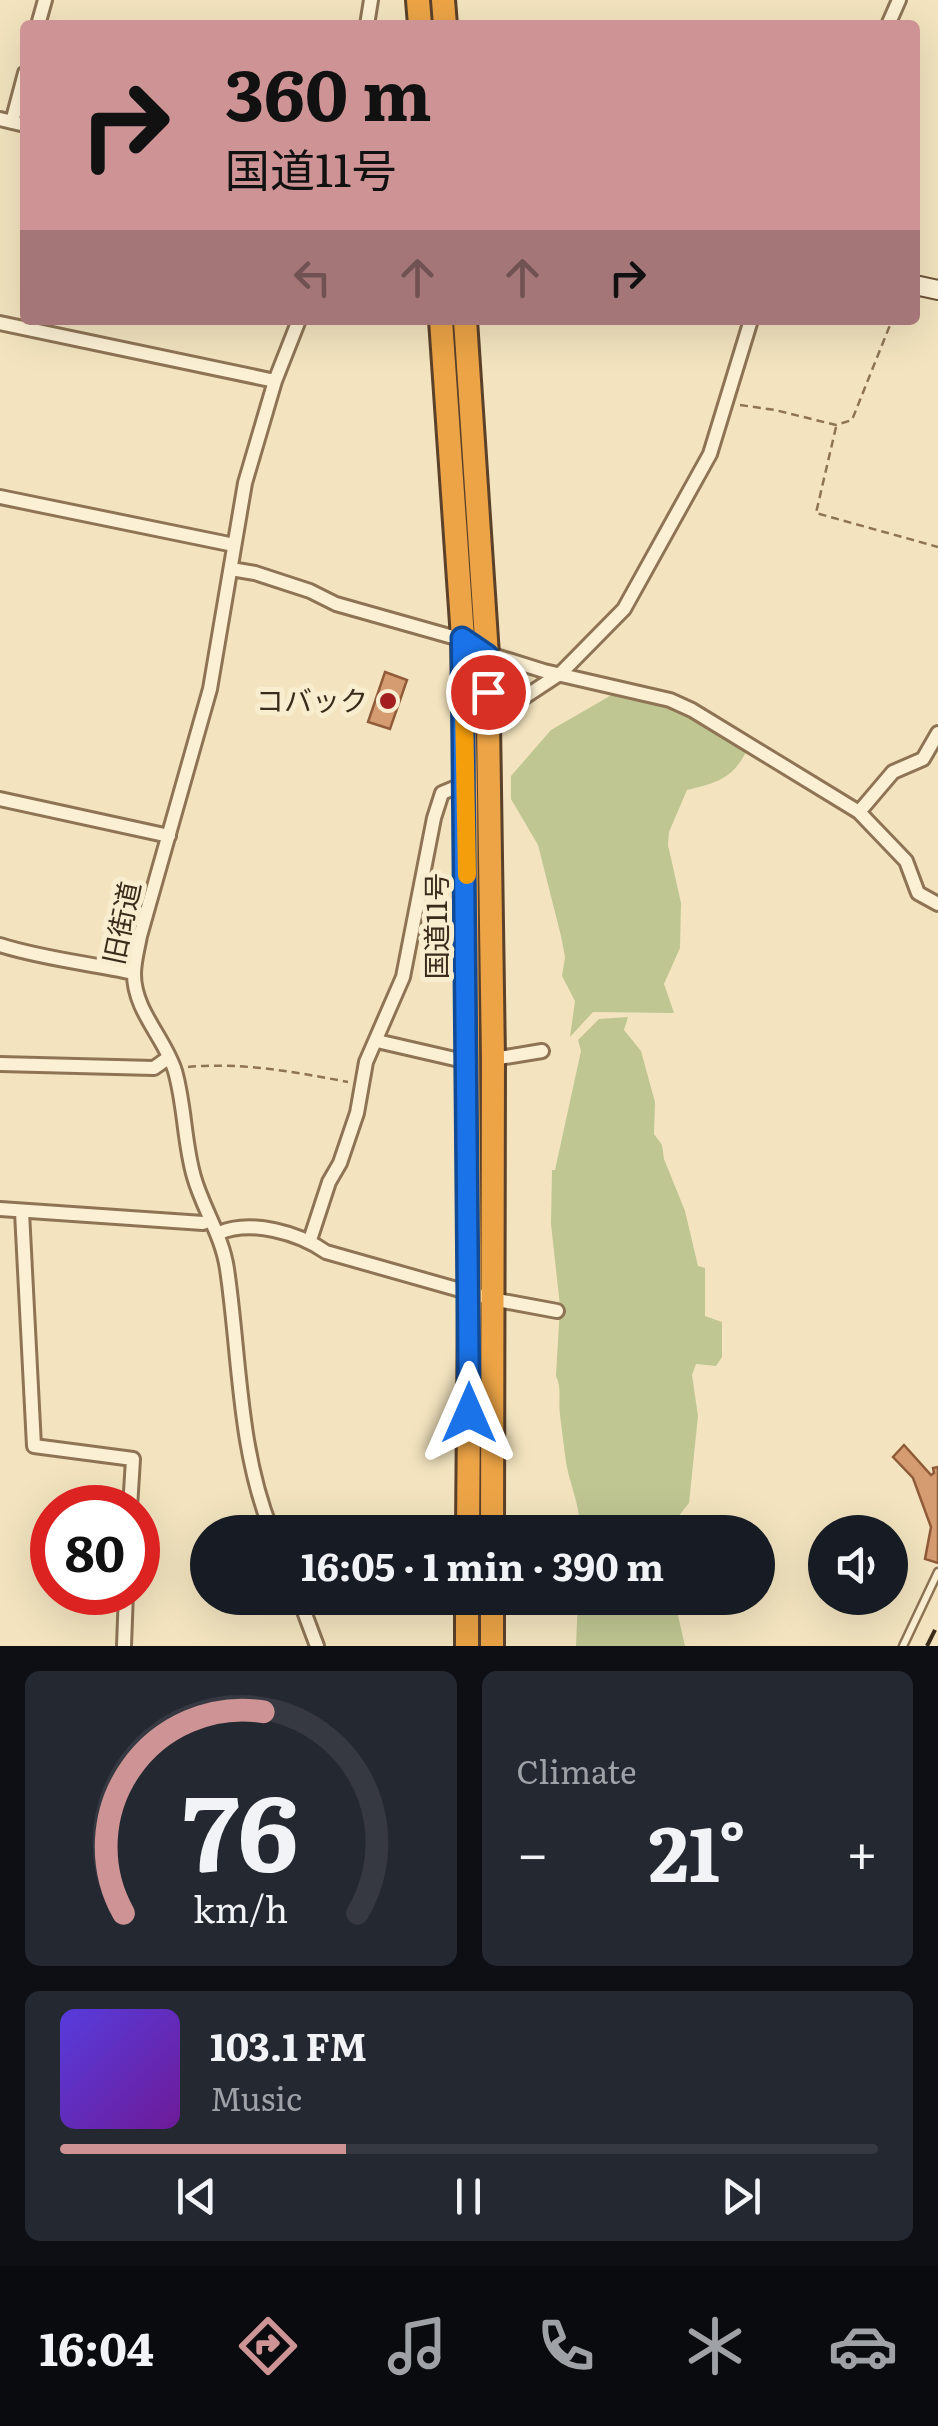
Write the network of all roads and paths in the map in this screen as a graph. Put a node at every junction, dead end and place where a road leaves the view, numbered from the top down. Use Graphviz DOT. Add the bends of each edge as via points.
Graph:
graph roads {
  1 [pos="20,92"];
  2 [pos="12,122"];
  3 [pos="0,323"];
  4 [pos="297,325"];
  5 [pos="441,325"];
  6 [pos="465,325"];
  7 [pos="749,325"];
  8 [pos="890,325"];
  9 [pos="275,381"];
  10 [pos="726,403"];
  11 [pos="836,425"];
  12 [pos="0,497"];
  13 [pos="234,545"];
  14 [pos="938,547"];
  15 [pos="231,569"];
  16 [pos="462,638"];
  17 [pos="487,655"];
  18 [pos="561,673"];
  19 [pos="514,704"];
  20 [pos="938,733"];
  21 [pos="466,788"];
  22 [pos="0,799"];
  23 [pos="859,812"];
  24 [pos="169,836"];
  25 [pos="938,904"];
  26 [pos="0,945"];
  27 [pos="134,974"];
  28 [pos="377,1040"];
  29 [pos="542,1050"];
  30 [pos="493,1059"];
  31 [pos="468,1062"];
  32 [pos="171,1063"];
  33 [pos="0,1064"];
  34 [pos="360,1084"];
  35 [pos="0,1209"];
  36 [pos="22,1212"];
  37 [pos="211,1220"];
  38 [pos="219,1233"];
  39 [pos="310,1240"];
  40 [pos="481,1296"];
  41 [pos="557,1312"];
  42 [pos="131,1485"];
  43 [pos="267,1515"];
  44 [pos="469,1515"];
  45 [pos="491,1515"];
  46 [pos="938,1572"];
  47 [pos="125,1615"];
  48 [pos="305,1615"];
  49 [pos="467,1615"];
  50 [pos="492,1615"];
  51 [pos="124,1646"];
  52 [pos="317,1646"];
  53 [pos="466,1646"];
  54 [pos="492,1646"];
  55 [pos="903,1646"];
  1 -- 2 [label="street"];
  3 -- 9 [label="street"];
  4 -- 9 [label="street, 旧街道"];
  5 -- 16 [label="highway, 国道11号"];
  6 -- 17 [label="highway, 国道11号"];
  7 -- 10 [label="street"];
  8 -- 11 [label="path" via="852,420"];
  9 -- 13 [label="street, 旧街道"];
  10 -- 11 [label="path"];
  10 -- 18 [label="street" via="710,454 624,608"];
  11 -- 14 [label="path" via="816,513"];
  12 -- 13 [label="street"];
  13 -- 15 [label="street, 旧街道"];
  15 -- 16 [label="street"];
  15 -- 24 [label="street, 旧街道" via="210,690"];
  16 -- 17 [label="street"];
  16 -- 21 [label="highway, 国道11号"];
  17 -- 18 [label="street"];
  17 -- 30 [label="highway, 国道11号"];
  18 -- 19 [label="street"];
  18 -- 23 [label="street" via="692,710"];
  20 -- 23 [label="street" via="923,759 892,772"];
  21 -- 28 [label="street" via="442,793 404,977"];
  21 -- 31 [label="highway, 国道11号"];
  22 -- 24 [label="street"];
  23 -- 25 [label="street" via="906,862 918,893"];
  24 -- 27 [label="street, 旧街道"];
  26 -- 27 [label="street"];
  27 -- 32 [label="street, 旧街道" via="139,1001"];
  28 -- 31 [label="street"];
  28 -- 34 [label="street"];
  29 -- 30 [label="street"];
  30 -- 40 [label="highway, 国道11号"];
  31 -- 40 [label="highway, 国道11号"];
  32 -- 33 [label="street"];
  32 -- 34 [label="path" via="279,1069"];
  32 -- 37 [label="street, 旧街道" via="192,1172"];
  34 -- 39 [label="street" via="357,1112"];
  35 -- 36 [label="street"];
  36 -- 37 [label="street"];
  36 -- 42 [label="street" via="34,1446 133,1459"];
  37 -- 38 [label="street, 旧街道"];
  38 -- 39 [label="street" via="233,1227 273,1230"];
  38 -- 43 [label="street, 旧街道" via="240,1400"];
  39 -- 40 [label="street" via="326,1252"];
  40 -- 41 [label="street"];
  40 -- 44 [label="highway, 国道11号"];
  40 -- 45 [label="highway, 国道11号"];
  46 -- 55 [label="lane"];
  47 -- 51 [label="street"];
  48 -- 52 [label="street"];
  49 -- 53 [label="highway"];
  50 -- 54 [label="highway"];
}
